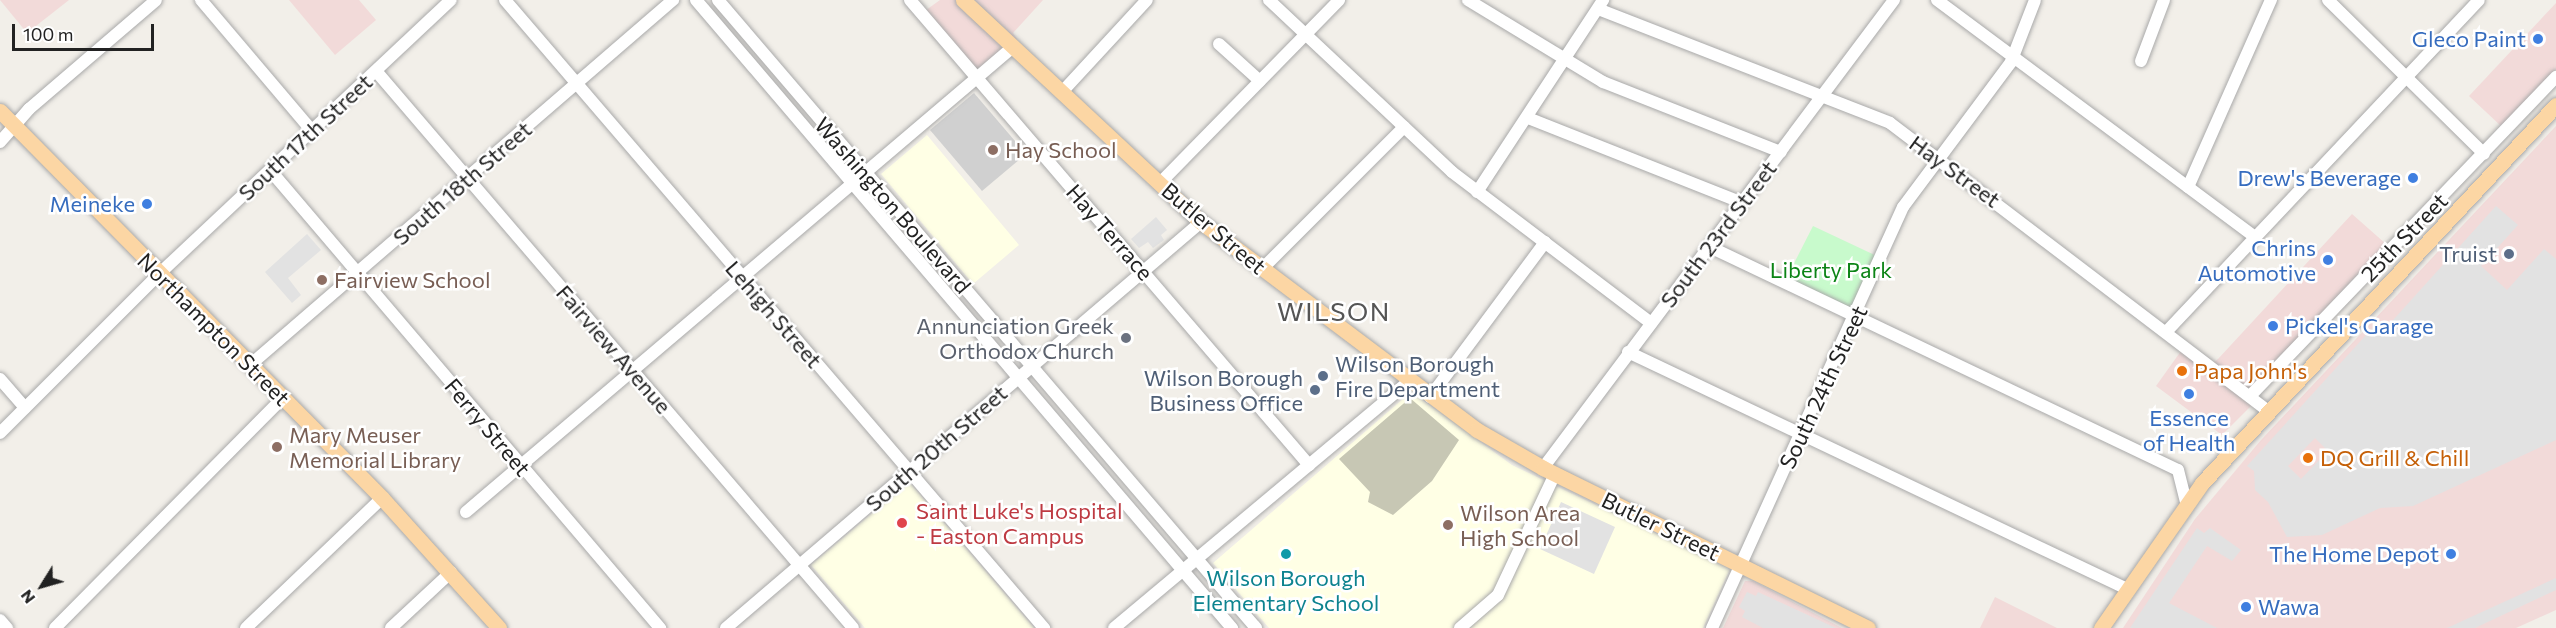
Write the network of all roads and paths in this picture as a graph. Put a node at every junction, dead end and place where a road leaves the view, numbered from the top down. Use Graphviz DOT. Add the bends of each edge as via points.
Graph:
graph roads {
  1 [pos="156,0"];
  2 [pos="201,0"];
  3 [pos="451,0"];
  4 [pos="505,0"];
  5 [pos="673,0"];
  6 [pos="696,0"];
  7 [pos="718,0"];
  8 [pos="910,0"];
  9 [pos="963,0"];
  10 [pos="1147,0"];
  11 [pos="1269,0"];
  12 [pos="1339,0"];
  13 [pos="1468,0"];
  14 [pos="1894,0"];
  15 [pos="1937,0"];
  16 [pos="2035,0"];
  17 [pos="2164,0"];
  18 [pos="2271,0"];
  19 [pos="2328,0"];
  20 [pos="2479,0"];
  21 [pos="1600,4"];
  22 [pos="1307,35"];
  23 [pos="1220,44"];
  24 [pos="1013,47"];
  25 [pos="2014,58"];
  26 [pos="1564,59"];
  27 [pos="2140,61"];
  28 [pos="376,71"];
  29 [pos="2409,76"];
  30 [pos="2556,77"];
  31 [pos="977,78"];
  32 [pos="1260,81"];
  33 [pos="576,84"];
  34 [pos="1062,92"];
  35 [pos="1823,96"];
  36 [pos="2556,105"];
  37 [pos="0,111"];
  38 [pos="1528,118"];
  39 [pos="15,126"];
  40 [pos="1404,127"];
  41 [pos="312,131"];
  42 [pos="0,142"];
  43 [pos="1780,152"];
  44 [pos="2484,154"];
  45 [pos="1939,159"];
  46 [pos="270,170"];
  47 [pos="866,172"];
  48 [pos="467,178"];
  49 [pos="853,183"];
  50 [pos="1160,183"];
  51 [pos="2188,187"];
  52 [pos="1477,192"];
  53 [pos="1743,203"];
  54 [pos="1202,222"];
  55 [pos="2255,237"];
  56 [pos="1545,242"];
  57 [pos="1710,247"];
  58 [pos="1262,269"];
  59 [pos="1143,271"];
  60 [pos="357,273"];
  61 [pos="159,274"];
  62 [pos="742,277"];
  63 [pos="1855,317"];
  64 [pos="1651,323"];
  65 [pos="2168,330"];
  66 [pos="1628,352"];
  67 [pos="250,365"];
  68 [pos="1032,367"];
  69 [pos="633,370"];
  70 [pos="1018,378"];
  71 [pos="0,379"];
  72 [pos="1409,381"];
  73 [pos="2251,395"];
  74 [pos="1430,397"];
  75 [pos="283,398"];
  76 [pos="25,408"];
  77 [pos="2269,411"];
  78 [pos="0,433"];
  79 [pos="1802,433"];
  80 [pos="1309,465"];
  81 [pos="520,466"];
  82 [pos="1549,471"];
  83 [pos="909,472"];
  84 [pos="382,498"];
  85 [pos="2186,502"];
  86 [pos="466,512"];
  87 [pos="1196,559"];
  88 [pos="799,565"];
  89 [pos="1741,565"];
  90 [pos="1183,570"];
  91 [pos="451,572"];
  92 [pos="2125,588"];
  93 [pos="0,620"];
  94 [pos="7,628"];
  95 [pos="55,628"];
  96 [pos="246,628"];
  97 [pos="391,628"];
  98 [pos="499,628"];
  99 [pos="660,628"];
  100 [pos="726,628"];
  101 [pos="853,628"];
  102 [pos="1044,628"];
  103 [pos="1114,628"];
  104 [pos="1232,628"];
  105 [pos="1256,628"];
  106 [pos="1460,628"];
  107 [pos="1712,628"];
  108 [pos="1868,628"];
  109 [pos="2100,628"];
  1 -- 39 [label="street"];
  2 -- 41 [label="street"];
  3 -- 28 [label="street, South 17th Street"];
  4 -- 33 [label="street, Lehigh Street"];
  5 -- 33 [label="street, South 18th Street"];
  6 -- 49 [label="street, Washington Boulevard"];
  7 -- 47 [label="street, Washington Boulevard"];
  8 -- 31 [label="street, Hay Terrace"];
  9 -- 24 [label="main road, Butler Street"];
  10 -- 34 [label="street"];
  11 -- 22 [label="street"];
  12 -- 22 [label="street"];
  13 -- 26 [label="street"];
  14 -- 35 [label="street, South 23rd Street"];
  15 -- 25 [label="street"];
  16 -- 25 [label="street, South 24th Street"];
  17 -- 27 [label="street"];
  18 -- 51 [label="street"];
  19 -- 29 [label="street"];
  20 -- 29 [label="street"];
  21 -- 26 [label="street"];
  21 -- 35 [label="street, Hay Street"];
  22 -- 32 [label="street"];
  22 -- 40 [label="street"];
  23 -- 32 [label="street"];
  24 -- 31 [label="street"];
  24 -- 34 [label="main road, Butler Street"];
  25 -- 45 [label="street, South 24th Street"];
  25 -- 51 [label="street"];
  26 -- 38 [label="street"];
  26 -- 43 [label="street" via="1603,82"];
  28 -- 41 [label="street, South 17th Street"];
  28 -- 48 [label="street, Fairview Avenue"];
  29 -- 44 [label="street"];
  29 -- 55 [label="street"];
  30 -- 44 [label="street, 25th Street"];
  31 -- 47 [label="street"];
  31 -- 59 [label="street, Hay Terrace"];
  32 -- 50 [label="street"];
  33 -- 48 [label="street, South 18th Street"];
  33 -- 62 [label="street, Lehigh Street"];
  34 -- 50 [label="main road, Butler Street"];
  35 -- 43 [label="street, South 23rd Street"];
  35 -- 45 [label="street, Hay Street" via="1882,118"];
  36 -- 77 [label="main road"];
  37 -- 39 [label="main road, Northampton Street"];
  38 -- 52 [label="street"];
  38 -- 53 [label="street"];
  39 -- 42 [label="street"];
  39 -- 61 [label="main road, Northampton Street"];
  40 -- 52 [label="street"];
  40 -- 58 [label="street"];
  41 -- 46 [label="street, South 17th Street"];
  43 -- 53 [label="street, South 23rd Street"];
  44 -- 73 [label="street, 25th Street"];
  45 -- 63 [label="street, South 24th Street" via="1903,207"];
  45 -- 65 [label="street, Hay Street"];
  46 -- 60 [label="street, Ferry Street"];
  46 -- 61 [label="street, South 17th Street"];
  47 -- 49 [label="street"];
  47 -- 68 [label="street, Washington Boulevard"];
  48 -- 60 [label="street, South 18th Street"];
  48 -- 69 [label="street, Fairview Avenue"];
  49 -- 62 [label="street"];
  49 -- 70 [label="street, Washington Boulevard"];
  50 -- 54 [label="main road, Butler Street"];
  51 -- 55 [label="street"];
  52 -- 56 [label="street"];
  53 -- 57 [label="street, South 23rd Street"];
  54 -- 58 [label="main road, Butler Street"];
  54 -- 59 [label="street, South 20th Street"];
  55 -- 65 [label="street"];
  56 -- 64 [label="street"];
  56 -- 74 [label="street"];
  57 -- 63 [label="street"];
  57 -- 64 [label="street, South 23rd Street"];
  58 -- 72 [label="main road, Butler Street"];
  59 -- 68 [label="street, South 20th Street"];
  59 -- 80 [label="street, Hay Terrace"];
  60 -- 67 [label="street, South 18th Street"];
  60 -- 81 [label="street, Ferry Street"];
  61 -- 67 [label="main road, Northampton Street"];
  61 -- 76 [label="street, South 17th Street"];
  62 -- 69 [label="street"];
  62 -- 83 [label="street, Lehigh Street"];
  63 -- 79 [label="street, South 24th Street"];
  63 -- 85 [label="street" via="2178,470"];
  64 -- 66 [label="street, South 23rd Street"];
  65 -- 73 [label="street, Hay Street"];
  66 -- 79 [label="street"];
  66 -- 82 [label="street, South 23rd Street"];
  67 -- 75 [label="main road, Northampton Street"];
  68 -- 70 [label="street, South 20th Street"];
  68 -- 87 [label="street, Washington Boulevard"];
  69 -- 81 [label="street"];
  69 -- 88 [label="street, Fairview Avenue"];
  70 -- 83 [label="street, South 20th Street"];
  70 -- 90 [label="street, Washington Boulevard"];
  71 -- 76 [label="street"];
  72 -- 74 [label="main road, Butler Street"];
  72 -- 80 [label="street"];
  73 -- 77 [label="street, Hay Street"];
  74 -- 82 [label="main road, Butler Street"];
  75 -- 84 [label="main road, Northampton Street"];
  75 -- 95 [label="street"];
  76 -- 78 [label="street, South 17th Street"];
  77 -- 85 [label="main road"];
  79 -- 89 [label="street, South 24th Street"];
  79 -- 92 [label="street"];
  80 -- 87 [label="street"];
  81 -- 86 [label="street"];
  81 -- 99 [label="street, Ferry Street"];
  82 -- 89 [label="main road, Butler Street"];
  82 -- 106 [label="street, South 23rd Street" via="1498,595"];
  83 -- 88 [label="street, South 20th Street"];
  83 -- 102 [label="street, Lehigh Street"];
  84 -- 91 [label="main road, Northampton Street"];
  84 -- 96 [label="street"];
  85 -- 92 [label="main road"];
  87 -- 90 [label="street"];
  87 -- 105 [label="street, Washington Boulevard"];
  88 -- 100 [label="street, South 20th Street"];
  88 -- 101 [label="street, Fairview Avenue"];
  89 -- 107 [label="street, South 24th Street"];
  89 -- 108 [label="main road, Butler Street"];
  90 -- 103 [label="street"];
  90 -- 104 [label="street, Washington Boulevard"];
  91 -- 97 [label="street"];
  91 -- 98 [label="main road, Northampton Street"];
  92 -- 109 [label="main road"];
  93 -- 94 [label="street"];
}
